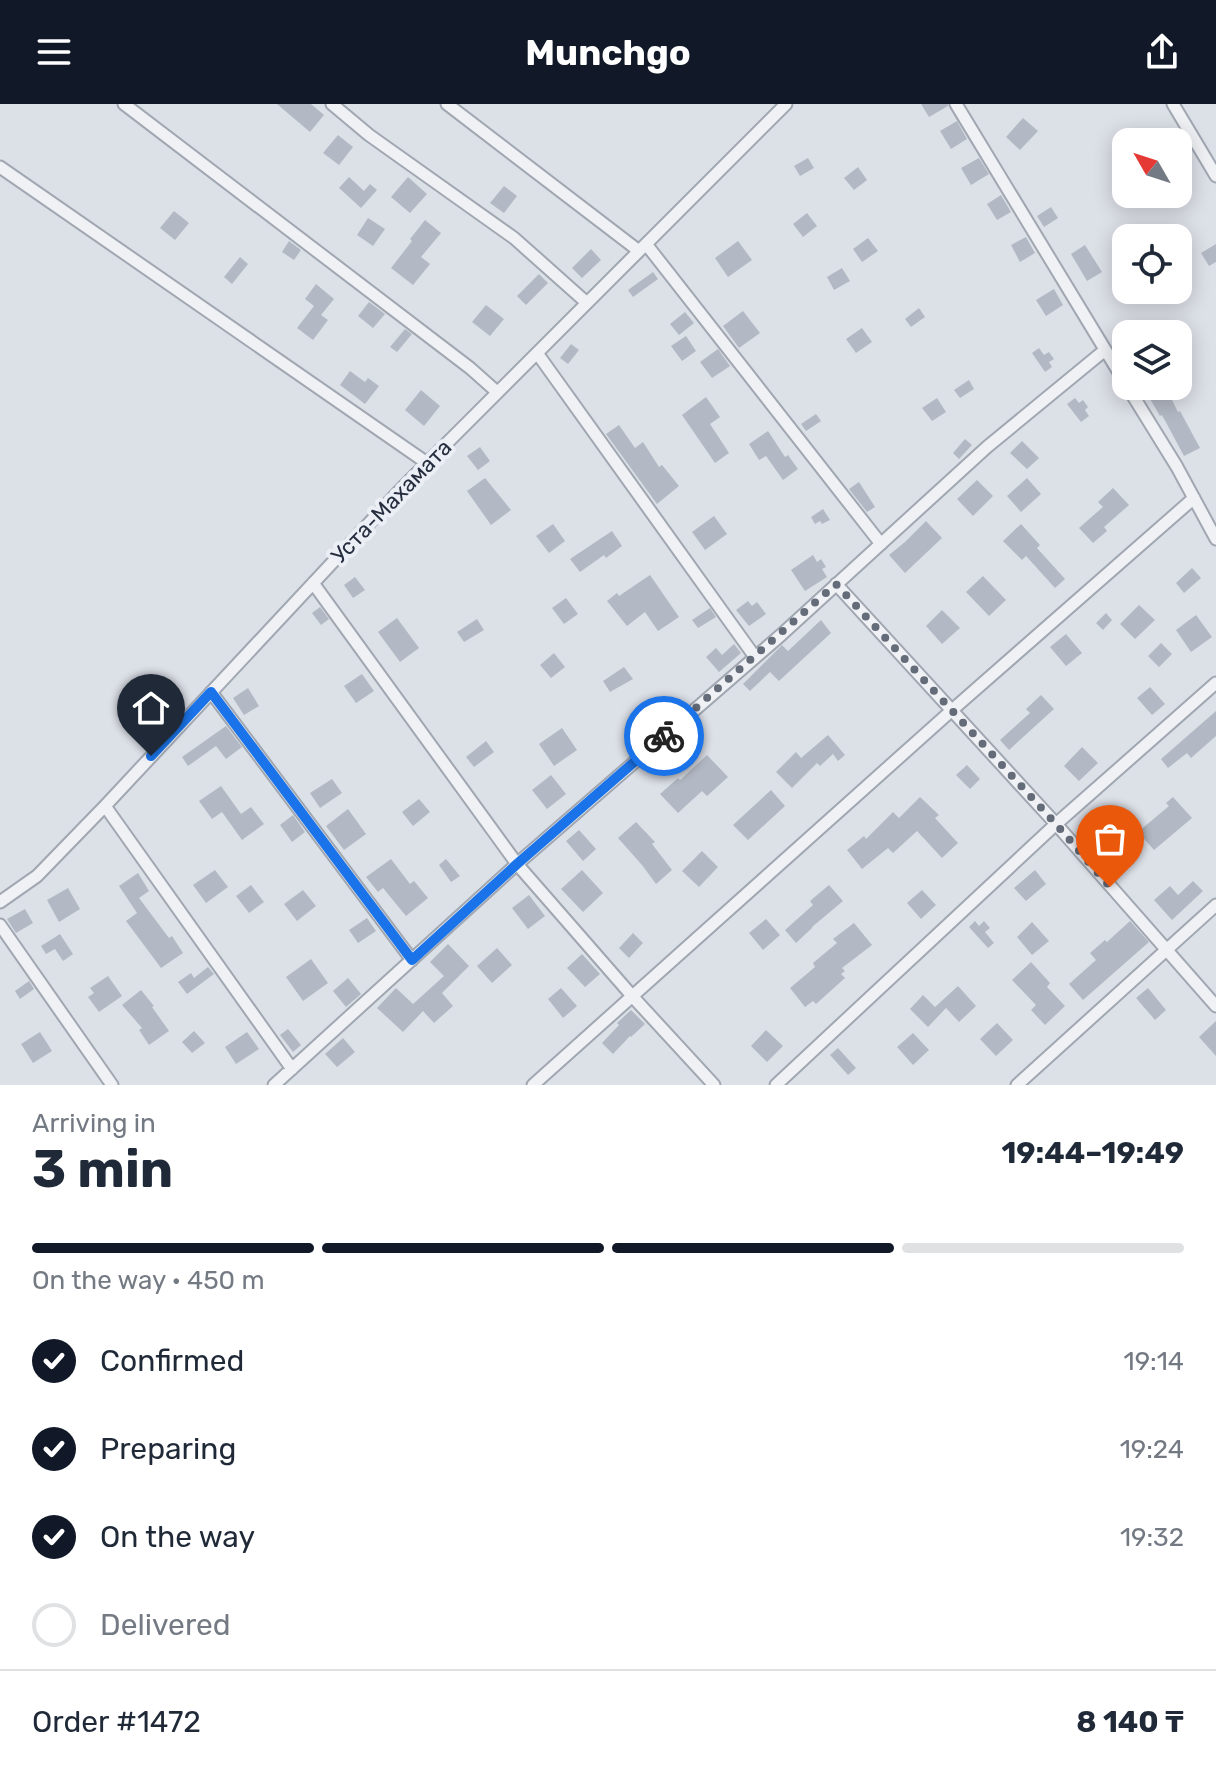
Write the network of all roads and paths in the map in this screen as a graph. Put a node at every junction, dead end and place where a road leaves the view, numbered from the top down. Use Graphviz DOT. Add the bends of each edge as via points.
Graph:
graph roads {
  1 [pos="124,104"];
  2 [pos="332,104"];
  3 [pos="447,104"];
  4 [pos="786,104"];
  5 [pos="956,104"];
  6 [pos="1173,104"];
  7 [pos="0,167"];
  8 [pos="1216,176"];
  9 [pos="643,247"];
  10 [pos="587,303"];
  11 [pos="1105,350"];
  12 [pos="537,353"];
  13 [pos="1112,361"];
  14 [pos="497,392"];
  15 [pos="1136,400"];
  16 [pos="427,463"];
  17 [pos="1194,498"];
  18 [pos="1216,539"];
  19 [pos="881,544"];
  20 [pos="313,583"];
  21 [pos="836,584"];
  22 [pos="755,657"];
  23 [pos="1216,683"];
  24 [pos="211,692"];
  25 [pos="951,711"];
  26 [pos="105,806"];
  27 [pos="1056,824"];
  28 [pos="517,864"];
  29 [pos="0,902"];
  30 [pos="1216,905"];
  31 [pos="0,925"];
  32 [pos="1165,949"];
  33 [pos="412,960"];
  34 [pos="633,997"];
  35 [pos="1216,1006"];
  36 [pos="292,1069"];
  37 [pos="112,1085"];
  38 [pos="274,1085"];
  39 [pos="533,1085"];
  40 [pos="714,1085"];
  41 [pos="776,1085"];
  42 [pos="1017,1085"];
  1 -- 14 [label="street"];
  2 -- 10 [label="street" via="514,238"];
  3 -- 9 [label="street"];
  4 -- 9 [label="street, Уста-Махамата"];
  5 -- 11 [label="street"];
  6 -- 8 [label="street"];
  7 -- 16 [label="street"];
  9 -- 10 [label="street, Уста-Махамата"];
  9 -- 19 [label="street"];
  10 -- 12 [label="street, Уста-Махамата"];
  11 -- 13 [label="street"];
  11 -- 19 [label="street"];
  12 -- 14 [label="street, Уста-Махамата"];
  12 -- 22 [label="street"];
  14 -- 16 [label="street, Уста-Махамата"];
  15 -- 17 [label="street"];
  16 -- 20 [label="street, Уста-Махамата"];
  17 -- 18 [label="street"];
  17 -- 25 [label="street"];
  19 -- 21 [label="street"];
  20 -- 24 [label="street, Уста-Махамата"];
  20 -- 28 [label="street"];
  21 -- 22 [label="street"];
  21 -- 25 [label="street"];
  22 -- 28 [label="street"];
  23 -- 27 [label="street"];
  24 -- 26 [label="street, Уста-Махамата"];
  24 -- 33 [label="street"];
  25 -- 27 [label="street"];
  25 -- 34 [label="street"];
  26 -- 29 [label="street, Уста-Махамата" via="37,876"];
  26 -- 36 [label="street"];
  27 -- 32 [label="street"];
  27 -- 41 [label="street"];
  28 -- 33 [label="street"];
  28 -- 34 [label="street"];
  30 -- 32 [label="street"];
  31 -- 37 [label="street"];
  32 -- 35 [label="street"];
  32 -- 42 [label="street"];
  33 -- 36 [label="street"];
  34 -- 39 [label="street"];
  34 -- 40 [label="street"];
  36 -- 38 [label="street"];
}
